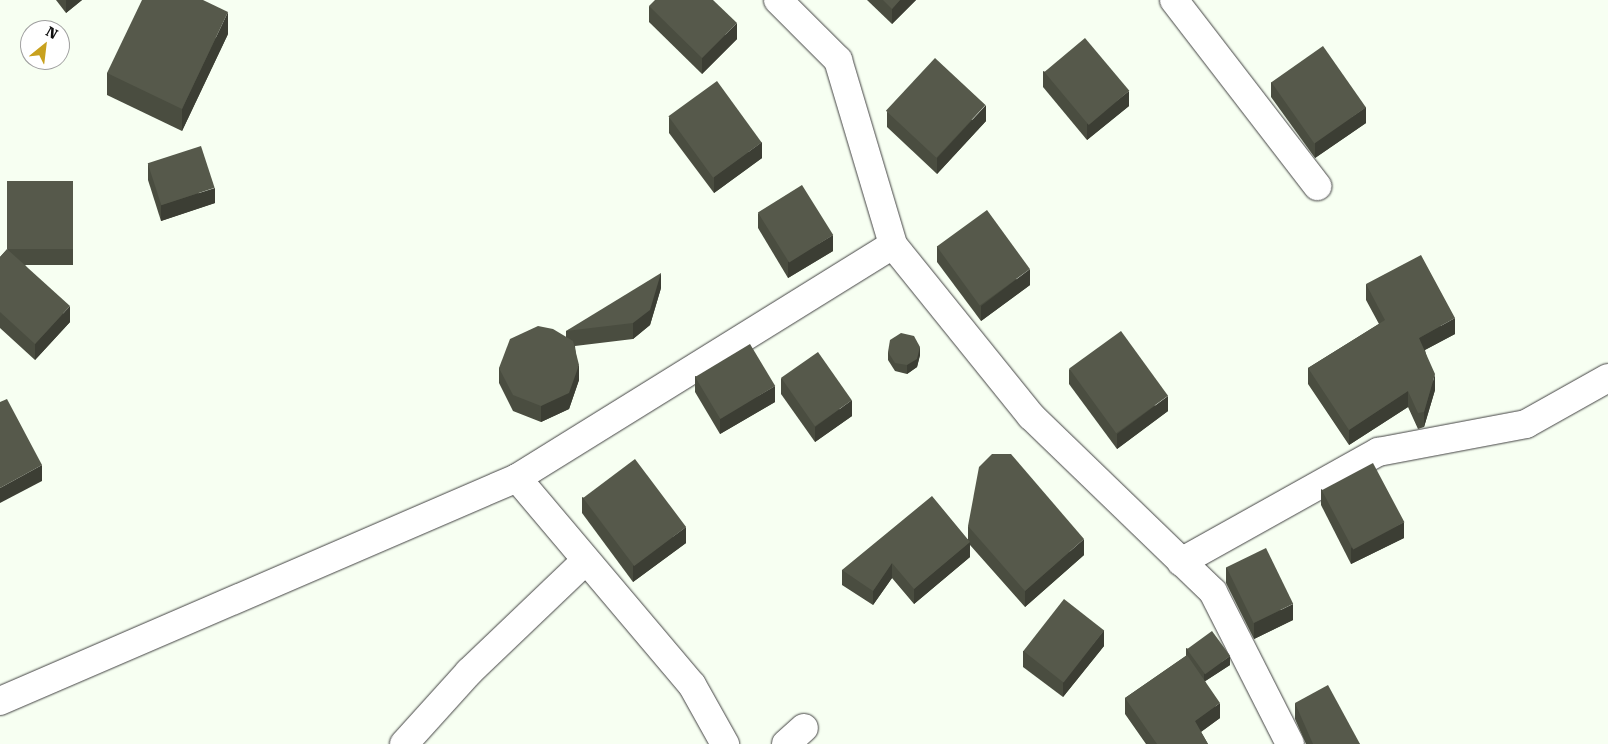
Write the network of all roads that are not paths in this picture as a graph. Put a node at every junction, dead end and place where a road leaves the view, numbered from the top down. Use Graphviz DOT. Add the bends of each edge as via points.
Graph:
graph roads {
  1 [pos="778,0"];
  2 [pos="1174,0"];
  3 [pos="1317,186"];
  4 [pos="892,245"];
  5 [pos="1608,378"];
  6 [pos="517,478"];
  7 [pos="585,561"];
  8 [pos="1182,562"];
  9 [pos="0,701"];
  10 [pos="404,744"];
  11 [pos="725,744"];
  12 [pos="1290,744"];
  1 -- 4 [label="street" via="838,60"];
  2 -- 3 [label="street"];
  4 -- 6 [label="street"];
  4 -- 8 [label="street" via="1031,416"];
  5 -- 8 [label="street" via="1526,424 1378,452"];
  6 -- 7 [label="street"];
  6 -- 9 [label="street"];
  7 -- 10 [label="street" via="469,672"];
  7 -- 11 [label="street" via="692,685"];
  8 -- 12 [label="street" via="1213,592"];
}
